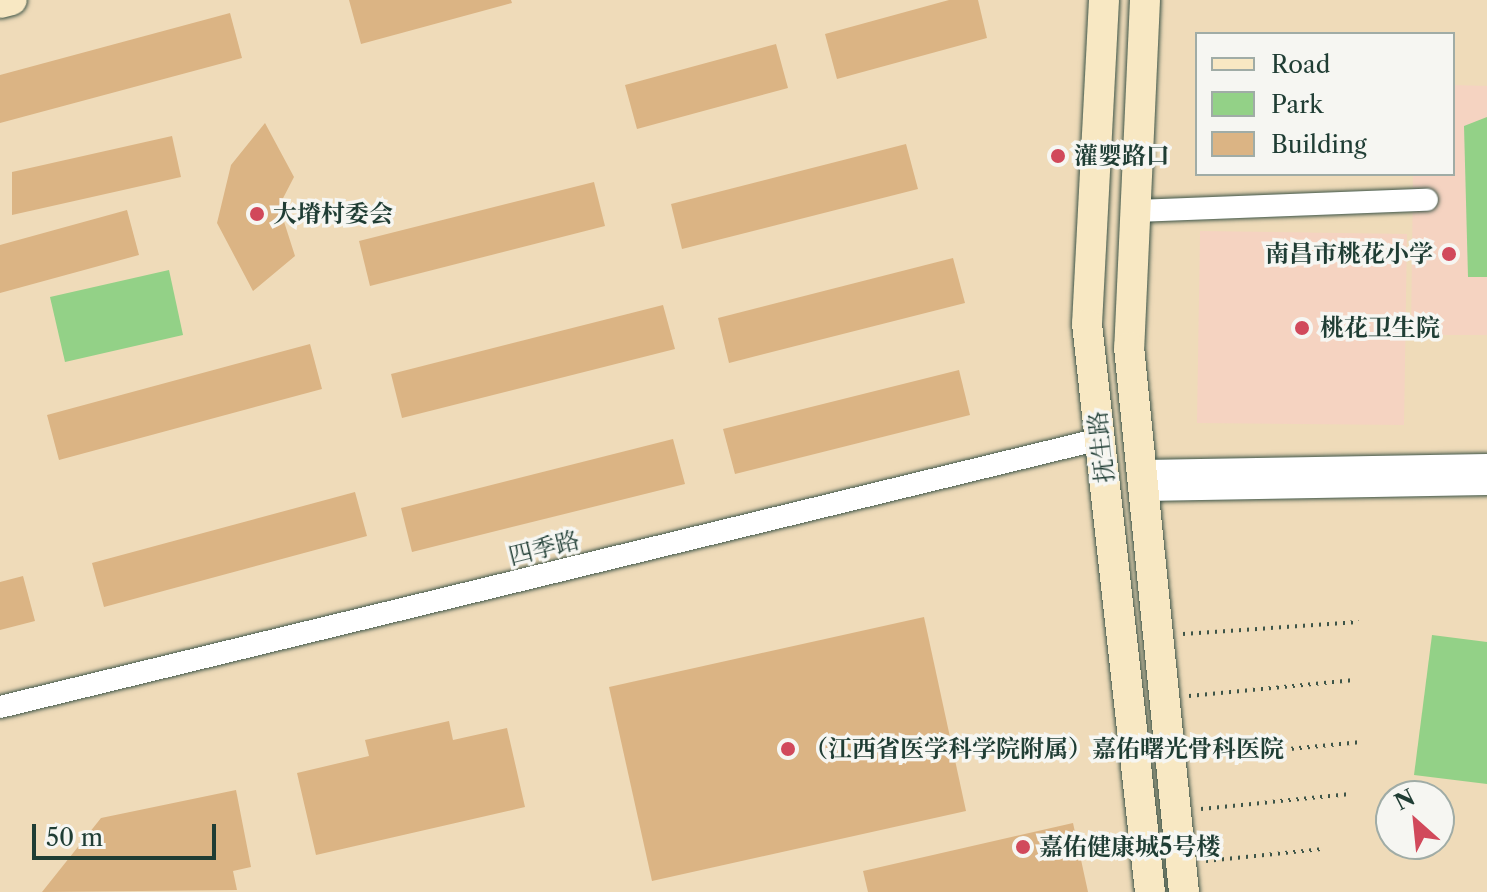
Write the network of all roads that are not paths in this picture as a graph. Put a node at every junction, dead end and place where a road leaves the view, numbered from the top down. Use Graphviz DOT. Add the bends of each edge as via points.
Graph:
graph roads {
  1 [pos="12,0"];
  2 [pos="1104,0"];
  3 [pos="1145,0"];
  4 [pos="0,3"];
  5 [pos="1427,200"];
  6 [pos="1134,211"];
  7 [pos="1100,439"];
  8 [pos="1487,465"];
  9 [pos="1144,480"];
  10 [pos="1487,484"];
  11 [pos="0,707"];
  12 [pos="1182,878"];
  13 [pos="1150,892"];
  1 -- 4 [label="main road"];
  2 -- 7 [label="main road, 抚生路" via="1087,324"];
  3 -- 6 [label="main road, 抚生路"];
  5 -- 6 [label="street"];
  6 -- 9 [label="main road, 抚生路" via="1129,347"];
  7 -- 11 [label="street, 四季路"];
  7 -- 13 [label="main road, 抚生路"];
  8 -- 9 [label="street"];
  9 -- 10 [label="street"];
  9 -- 12 [label="main road, 抚生路"];
}
